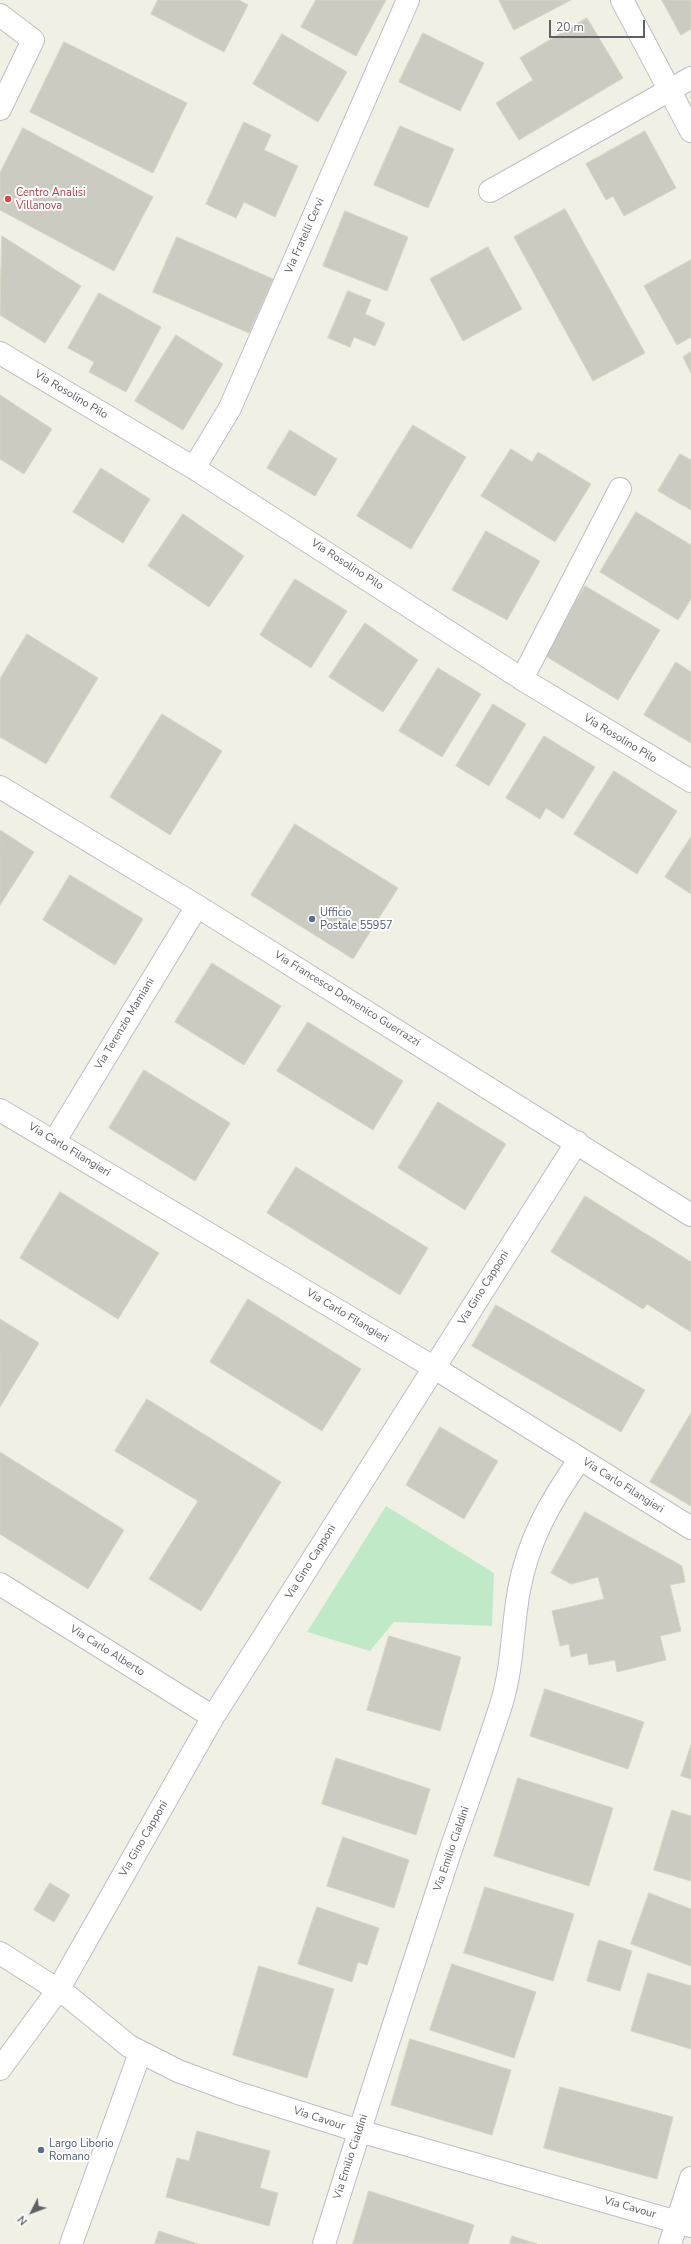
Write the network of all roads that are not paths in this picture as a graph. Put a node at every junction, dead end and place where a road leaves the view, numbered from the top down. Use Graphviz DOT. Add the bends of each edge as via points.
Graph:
graph roads {
  1 [pos="408,0"];
  2 [pos="622,0"];
  3 [pos="0,15"];
  4 [pos="691,78"];
  5 [pos="670,91"];
  6 [pos="0,109"];
  7 [pos="691,131"];
  8 [pos="490,191"];
  9 [pos="0,353"];
  10 [pos="194,468"];
  11 [pos="620,489"];
  12 [pos="522,679"];
  13 [pos="691,781"];
  14 [pos="0,787"];
  15 [pos="197,906"];
  16 [pos="0,1110"];
  17 [pos="54,1142"];
  18 [pos="576,1142"];
  19 [pos="691,1215"];
  20 [pos="433,1367"];
  21 [pos="580,1460"];
  22 [pos="691,1528"];
  23 [pos="0,1584"];
  24 [pos="213,1717"];
  25 [pos="0,1953"];
  26 [pos="58,1990"];
  27 [pos="140,2053"];
  28 [pos="0,2070"];
  29 [pos="359,2131"];
  30 [pos="691,2178"];
  31 [pos="684,2224"];
  32 [pos="71,2244"];
  33 [pos="324,2244"];
  34 [pos="670,2244"];
  1 -- 10 [label="street, Via Fratelli Cervi" via="230,408"];
  2 -- 5 [label="street"];
  3 -- 6 [label="street" via="34,40"];
  4 -- 5 [label="street"];
  5 -- 7 [label="street"];
  5 -- 8 [label="street"];
  9 -- 10 [label="street, Via Rosolino Pilo"];
  10 -- 12 [label="street, Via Rosolino Pilo"];
  11 -- 12 [label="street"];
  12 -- 13 [label="street, Via Rosolino Pilo"];
  14 -- 15 [label="street, Via Francesco Domenico Guerrazzi"];
  15 -- 17 [label="street, Via Terenzio Mamiani"];
  15 -- 18 [label="street, Via Francesco Domenico Guerrazzi"];
  16 -- 17 [label="street, Via Carlo Filangieri"];
  17 -- 20 [label="street, Via Carlo Filangieri"];
  18 -- 19 [label="street, Via Francesco Domenico Guerrazzi"];
  18 -- 20 [label="street, Via Gino Capponi"];
  20 -- 21 [label="street, Via Carlo Filangieri"];
  20 -- 24 [label="street, Via Gino Capponi"];
  21 -- 22 [label="street, Via Carlo Filangieri"];
  21 -- 29 [label="street, Via Emilio Cialdini" via="551,1501 526,1557 502,1703"];
  23 -- 24 [label="street, Via Carlo Alberto"];
  24 -- 26 [label="street, Via Gino Capponi"];
  25 -- 26 [label="street, Via Cavour"];
  26 -- 27 [label="street, Via Cavour"];
  26 -- 28 [label="street"];
  27 -- 29 [label="street, Via Cavour" via="216,2085"];
  27 -- 32 [label="street"];
  29 -- 31 [label="street, Via Cavour"];
  29 -- 33 [label="street, Via Emilio Cialdini"];
  30 -- 31 [label="street"];
  31 -- 34 [label="street"];
}
